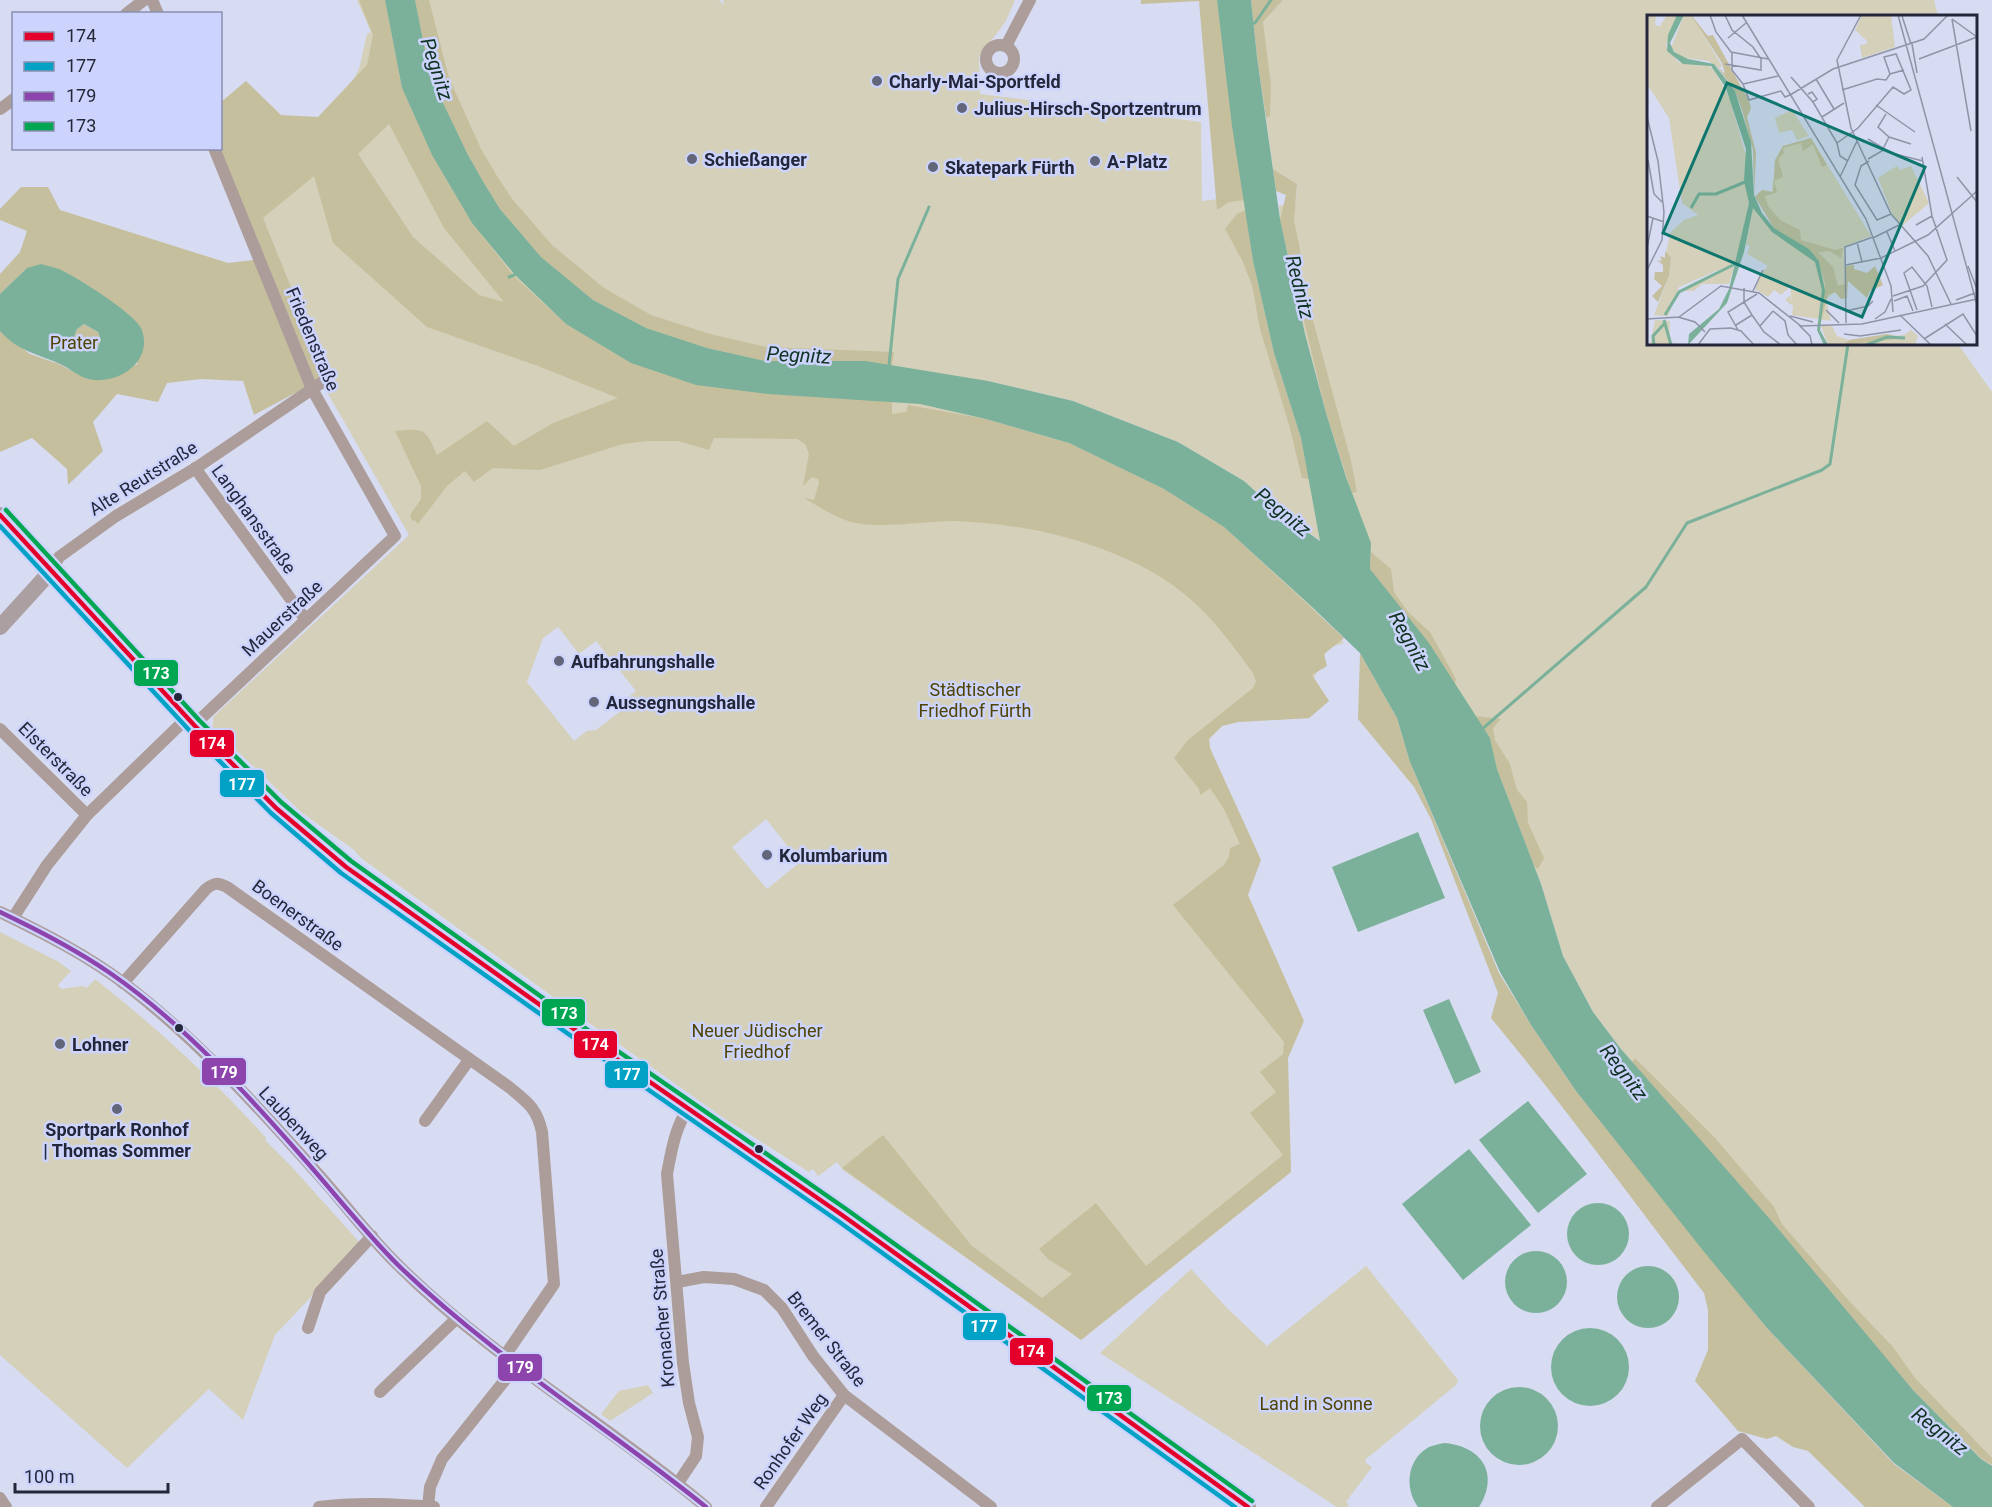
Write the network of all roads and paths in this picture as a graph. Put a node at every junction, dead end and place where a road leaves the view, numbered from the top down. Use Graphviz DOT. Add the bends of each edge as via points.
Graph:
graph roads {
  1 [pos="144,0"];
  2 [pos="1029,0"];
  3 [pos="129,12"];
  4 [pos="1006,46"];
  5 [pos="215,150"];
  6 [pos="324,381"];
  7 [pos="312,389"];
  8 [pos="195,468"];
  9 [pos="0,515"];
  10 [pos="395,536"];
  11 [pos="52,570"];
  12 [pos="306,620"];
  13 [pos="0,627"];
  14 [pos="190,721"];
  15 [pos="0,729"];
  16 [pos="87,815"];
  17 [pos="0,912"];
  18 [pos="14,918"];
  19 [pos="123,983"];
  20 [pos="470,1060"];
  21 [pos="688,1109"];
  22 [pos="424,1121"];
  23 [pos="372,1236"];
  24 [pos="677,1282"];
  25 [pos="456,1319"];
  26 [pos="308,1328"];
  27 [pos="504,1357"];
  28 [pos="516,1366"];
  29 [pos="380,1392"];
  30 [pos="844,1395"];
  31 [pos="678,1483"];
  32 [pos="0,1498"];
  33 [pos="6,1507"];
  34 [pos="319,1507"];
  35 [pos="428,1507"];
  36 [pos="435,1507"];
  37 [pos="706,1507"];
  38 [pos="766,1507"];
  39 [pos="991,1507"];
  40 [pos="1248,1507"];
  41 [pos="1657,1507"];
  42 [pos="1809,1507"];
  1 -- 3 [label="street"];
  2 -- 4 [label="street"];
  5 -- 7 [label="street, Friedenstraße"];
  6 -- 7 [label="street, Alte Reutstraße"];
  7 -- 8 [label="street, Alte Reutstraße"];
  7 -- 10 [label="street, Friedenstraße"];
  8 -- 11 [label="street, Alte Reutstraße" via="116,516 59,557"];
  8 -- 12 [label="street, Langhansstraße"];
  9 -- 11 [label="main road"];
  10 -- 12 [label="street, Mauerstraße"];
  11 -- 13 [label="main road, Alte Reutstraße"];
  11 -- 14 [label="main road"];
  12 -- 14 [label="street, Mauerstraße"];
  14 -- 16 [label="street, Mauerstraße"];
  14 -- 21 [label="main road" via="276,808 346,867"];
  15 -- 16 [label="street, Elsterstraße"];
  16 -- 18 [label="street, Mauerstraße" via="47,865"];
  17 -- 18 [label="street, Laubenweg"];
  18 -- 19 [label="street, Laubenweg"];
  19 -- 20 [label="street, Boenerstraße" via="206,889 218,883"];
  19 -- 23 [label="street, Laubenweg" via="218,1066"];
  20 -- 22 [label="street"];
  20 -- 27 [label="street, Boenerstraße" via="532,1106 542,1132 554,1284"];
  21 -- 24 [label="street, Kronacher Straße" via="677,1133 667,1174"];
  21 -- 40 [label="main road"];
  23 -- 25 [label="street, Laubenweg" via="397,1265"];
  23 -- 26 [label="street" via="320,1292"];
  24 -- 30 [label="street, Bremer Straße" via="704,1276 734,1279 764,1290 782,1308"];
  24 -- 31 [label="street, Kronacher Straße" via="686,1385 698,1437 696,1456"];
  25 -- 27 [label="street, Laubenweg"];
  25 -- 29 [label="street"];
  27 -- 28 [label="street, Laubenweg"];
  28 -- 31 [label="street, Laubenweg"];
  28 -- 35 [label="street" via="442,1459 430,1487"];
  30 -- 38 [label="street, Ronhofer Weg"];
  30 -- 39 [label="street, Bremer Straße"];
  31 -- 37 [label="street"];
  32 -- 33 [label="street"];
  34 -- 35 [label="street"];
  35 -- 36 [label="street"];
  41 -- 42 [label="street" via="1742,1439"];
}
